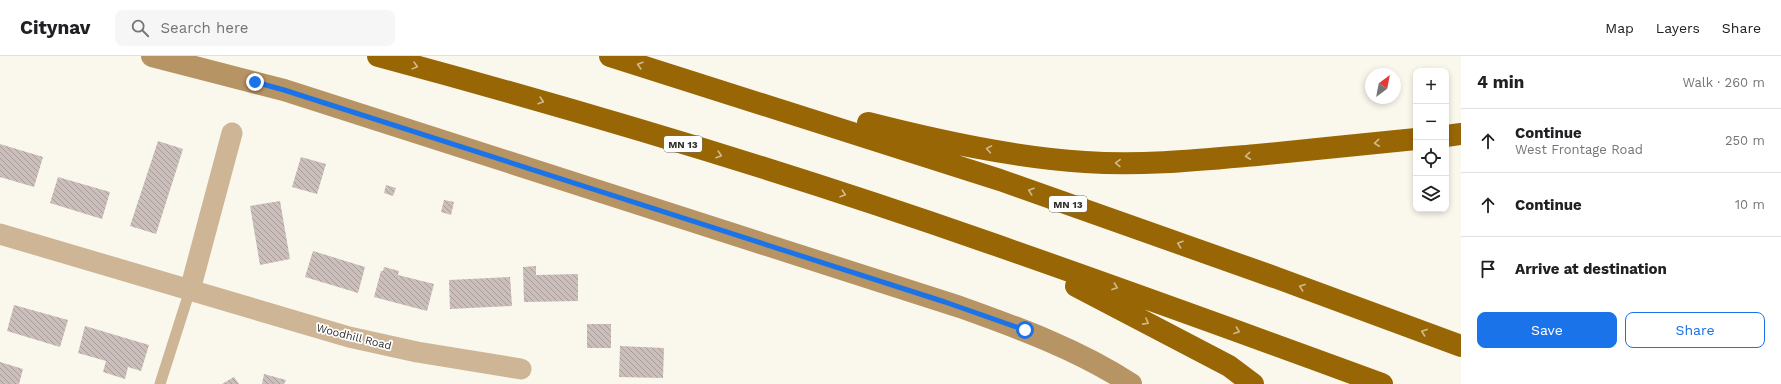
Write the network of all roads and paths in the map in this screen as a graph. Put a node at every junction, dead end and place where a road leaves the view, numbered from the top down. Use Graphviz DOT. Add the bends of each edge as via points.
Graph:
graph roads {
  1 [pos="152,56"];
  2 [pos="378,56"];
  3 [pos="610,56"];
  4 [pos="670,74"];
  5 [pos="232,133"];
  6 [pos="1461,134"];
  7 [pos="1449,136"];
  8 [pos="1413,139"];
  9 [pos="0,234"];
  10 [pos="986,241"];
  11 [pos="190,290"];
  12 [pos="1461,346"];
  13 [pos="521,369"];
  14 [pos="160,384"];
  15 [pos="1131,384"];
  16 [pos="1253,384"];
  17 [pos="1382,384"];
  1 -- 15 [label="street" via="284,90 967,310 1025,330 1067,349"];
  2 -- 10 [label="highway, MN 13, one-way" via="506,91 729,158"];
  4 -- 3 [label="highway, MN 13, one-way"];
  8 -- 4 [label="highway, one-way" via="1200,160 1137,163 1038,158 909,133"];
  12 -- 4 [label="highway, MN 13, one-way" via="1000,180"];
  5 -- 11 [label="street"];
  6 -- 7 [label="highway"];
  9 -- 11 [label="street, Woodhill Road"];
  10 -- 16 [label="highway, one-way" via="1132,314 1229,366"];
  10 -- 17 [label="highway, MN 13, one-way"];
  11 -- 13 [label="street, Woodhill Road" via="349,337 417,352"];
  11 -- 14 [label="lane"];
}
